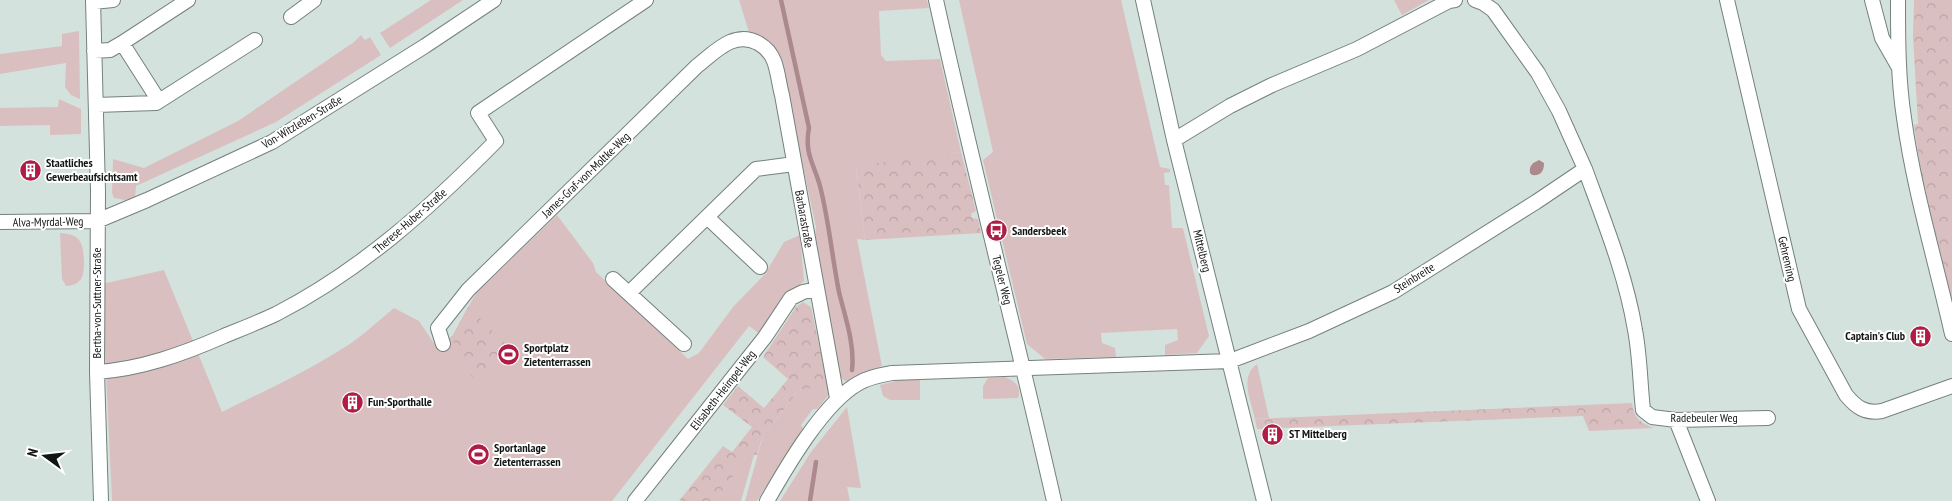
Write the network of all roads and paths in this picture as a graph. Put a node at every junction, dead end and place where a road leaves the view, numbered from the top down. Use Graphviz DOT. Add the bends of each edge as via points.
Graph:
graph roads {
  1 [pos="113,0"];
  2 [pos="188,0"];
  3 [pos="314,0"];
  4 [pos="494,0"];
  5 [pos="646,0"];
  6 [pos="936,0"];
  7 [pos="1143,0"];
  8 [pos="1455,0"];
  9 [pos="1475,0"];
  10 [pos="1727,0"];
  11 [pos="1872,0"];
  12 [pos="1898,0"];
  13 [pos="93,1"];
  14 [pos="291,17"];
  15 [pos="255,40"];
  16 [pos="122,43"];
  17 [pos="760,44"];
  18 [pos="94,51"];
  19 [pos="1899,67"];
  20 [pos="159,101"];
  21 [pos="96,105"];
  22 [pos="1174,140"];
  23 [pos="794,164"];
  24 [pos="1585,169"];
  25 [pos="707,217"];
  26 [pos="97,221"];
  27 [pos="0,222"];
  28 [pos="760,267"];
  29 [pos="613,279"];
  30 [pos="817,288"];
  31 [pos="629,293"];
  32 [pos="1952,334"];
  33 [pos="443,344"];
  34 [pos="684,344"];
  35 [pos="1230,361"];
  36 [pos="1024,369"];
  37 [pos="97,372"];
  38 [pos="1952,386"];
  39 [pos="837,398"];
  40 [pos="1768,418"];
  41 [pos="1676,420"];
  42 [pos="101,501"];
  43 [pos="634,501"];
  44 [pos="767,501"];
  45 [pos="1054,501"];
  46 [pos="1264,501"];
  47 [pos="1708,501"];
  1 -- 13 [label="street"];
  2 -- 16 [label="street"];
  3 -- 14 [label="street"];
  4 -- 26 [label="street, Von-Witzleben-Straße" via="272,142"];
  5 -- 37 [label="street, Therese-Huber-Straße" via="478,113 496,141 417,217 329,283 276,314 201,346 120,371"];
  6 -- 36 [label="street, Tegeler Weg"];
  7 -- 22 [label="street, Mittelberg"];
  8 -- 22 [label="street" via="1356,49 1272,85"];
  9 -- 24 [label="street" via="1493,10 1538,73"];
  10 -- 38 [label="street, Gehrenring" via="1799,309 1846,395 1860,409 1872,413"];
  11 -- 19 [label="street" via="1882,38"];
  12 -- 19 [label="street"];
  13 -- 18 [label="street, Bertha-von-Suttner-Straße"];
  15 -- 20 [label="street"];
  16 -- 18 [label="street" via="110,50"];
  16 -- 20 [label="street"];
  17 -- 23 [label="street, Barbarastraße" via="774,61"];
  17 -- 33 [label="street, James-Graf-von-Moltke-Weg" via="736,39 697,66 468,290 438,328"];
  18 -- 21 [label="street, Bertha-von-Suttner-Straße"];
  19 -- 32 [label="street" via="1916,182"];
  20 -- 21 [label="street" via="156,104"];
  21 -- 26 [label="street, Bertha-von-Suttner-Straße"];
  22 -- 35 [label="street, Mittelberg"];
  23 -- 25 [label="street" via="756,169"];
  23 -- 30 [label="street, Barbarastraße"];
  24 -- 35 [label="street, Steinbreite" via="1393,292 1309,331"];
  24 -- 41 [label="street, Radebeuler Weg" via="1612,242 1631,309 1643,410 1652,417"];
  25 -- 28 [label="street"];
  25 -- 31 [label="street"];
  26 -- 27 [label="street, Alva-Myrdal-Weg"];
  26 -- 37 [label="street, Bertha-von-Suttner-Straße"];
  29 -- 31 [label="street"];
  30 -- 39 [label="street, Barbarastraße"];
  30 -- 43 [label="street, Elisabeth-Heimpel-Weg" via="791,298 765,337"];
  31 -- 34 [label="street"];
  35 -- 36 [label="street"];
  35 -- 46 [label="street, Mittelberg"];
  36 -- 39 [label="street" via="892,373 859,383"];
  36 -- 45 [label="street, Tegeler Weg"];
  37 -- 42 [label="street, Bertha-von-Suttner-Straße"];
  39 -- 44 [label="street" via="812,430"];
  40 -- 41 [label="street, Radebeuler Weg"];
  41 -- 47 [label="street"];
}
